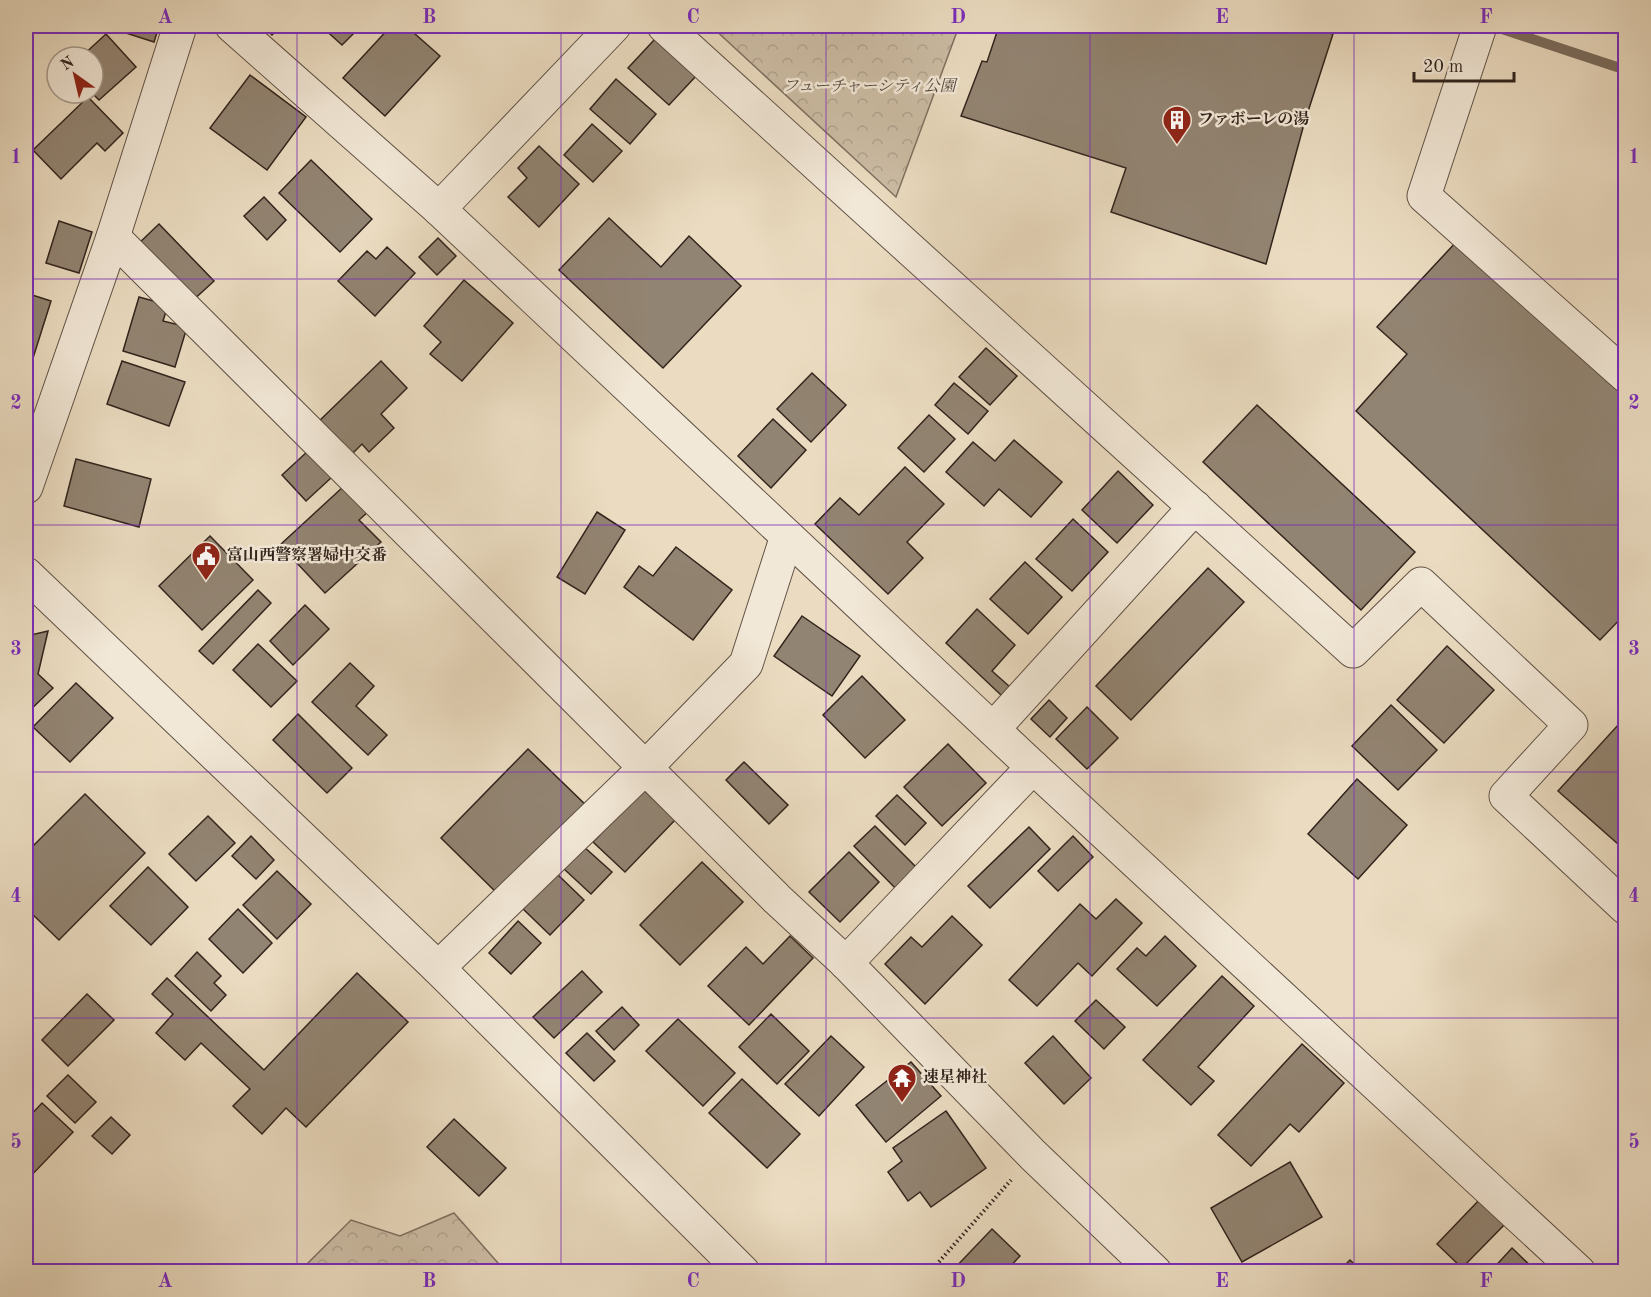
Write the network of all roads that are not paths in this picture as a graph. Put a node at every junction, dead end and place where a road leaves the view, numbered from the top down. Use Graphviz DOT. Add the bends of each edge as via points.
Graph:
graph roads {
  1 [pos="180,26"];
  2 [pos="232,26"];
  3 [pos="614,26"];
  4 [pos="664,26"];
  5 [pos="1480,26"];
  6 [pos="439,209"];
  7 [pos="113,237"];
  8 [pos="1626,376"];
  9 [pos="26,487"];
  10 [pos="1195,507"];
  11 [pos="787,536"];
  12 [pos="26,574"];
  13 [pos="993,729"];
  14 [pos="1033,767"];
  15 [pos="645,768"];
  16 [pos="1626,908"];
  17 [pos="846,963"];
  18 [pos="438,968"];
  19 [pos="724,1266"];
  20 [pos="1155,1272"];
  21 [pos="1579,1272"];
  1 -- 7 [label="street"];
  2 -- 6 [label="street"];
  3 -- 6 [label="street"];
  4 -- 10 [label="street"];
  5 -- 8 [label="street" via="1424,196"];
  6 -- 11 [label="street"];
  7 -- 9 [label="street"];
  7 -- 15 [label="street"];
  10 -- 13 [label="street"];
  10 -- 16 [label="street" via="1353,651 1421,584 1571,725 1506,796"];
  11 -- 13 [label="street"];
  11 -- 15 [label="street" via="746,664"];
  12 -- 18 [label="street"];
  13 -- 14 [label="street"];
  14 -- 17 [label="street"];
  14 -- 21 [label="street"];
  15 -- 17 [label="street"];
  15 -- 18 [label="street"];
  17 -- 20 [label="street" via="1032,1155"];
  18 -- 19 [label="street"];
}
